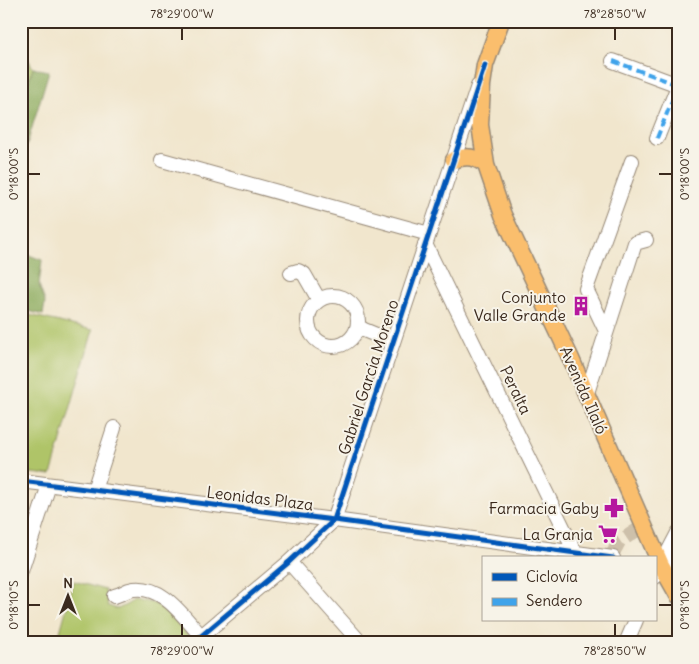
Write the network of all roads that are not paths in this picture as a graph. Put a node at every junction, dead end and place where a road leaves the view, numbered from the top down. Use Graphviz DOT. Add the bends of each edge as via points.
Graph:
graph roads {
  1 [pos="501,21"];
  2 [pos="613,61"];
  3 [pos="485,64"];
  4 [pos="678,85"];
  5 [pos="657,138"];
  6 [pos="162,160"];
  7 [pos="454,160"];
  8 [pos="632,161"];
  9 [pos="486,165"];
  10 [pos="427,239"];
  11 [pos="646,240"];
  12 [pos="291,273"];
  13 [pos="319,300"];
  14 [pos="358,326"];
  15 [pos="606,331"];
  16 [pos="393,342"];
  17 [pos="600,351"];
  18 [pos="571,359"];
  19 [pos="586,396"];
  20 [pos="114,428"];
  21 [pos="21,481"];
  22 [pos="49,484"];
  23 [pos="94,490"];
  24 [pos="334,520"];
  25 [pos="678,533"];
  26 [pos="575,552"];
  27 [pos="613,556"];
  28 [pos="652,556"];
  29 [pos="289,562"];
  30 [pos="22,566"];
  31 [pos="678,567"];
  32 [pos="657,568"];
  33 [pos="678,595"];
  34 [pos="114,596"];
  35 [pos="635,622"];
  36 [pos="197,639"];
  37 [pos="362,642"];
  38 [pos="626,643"];
  1 -- 3 [label="main road, Gabriel García Moreno"];
  2 -- 4 [label="street"];
  3 -- 7 [label="street, Gabriel García Moreno"];
  3 -- 9 [label="main road, Avenida Ilaló" via="480,112"];
  4 -- 5 [label="street"];
  6 -- 10 [label="street"];
  7 -- 9 [label="main road" via="471,157"];
  7 -- 10 [label="street, Gabriel García Moreno"];
  8 -- 15 [label="street" via="586,288"];
  9 -- 18 [label="main road, Avenida Ilaló" via="503,215"];
  10 -- 16 [label="street, Gabriel García Moreno"];
  10 -- 26 [label="street, Peralta"];
  11 -- 15 [label="street" via="636,243"];
  12 -- 13 [label="street" via="298,271 304,274"];
  13 -- 14 [label="street" via="333,296 349,302 355,308"];
  13 -- 14 [label="street" via="308,315 310,332 316,340 332,346 341,345 349,341"];
  14 -- 16 [label="street"];
  15 -- 17 [label="street"];
  16 -- 24 [label="street, Gabriel García Moreno"];
  17 -- 18 [label="street" via="583,361"];
  17 -- 19 [label="street"];
  18 -- 19 [label="main road, Avenida Ilaló"];
  19 -- 28 [label="main road, Avenida Ilaló"];
  20 -- 23 [label="street"];
  21 -- 22 [label="street, Leonidas Plaza"];
  22 -- 23 [label="street, Leonidas Plaza"];
  22 -- 30 [label="street"];
  23 -- 24 [label="street, Leonidas Plaza"];
  24 -- 26 [label="street, Leonidas Plaza"];
  24 -- 29 [label="street, Gabriel García Moreno"];
  25 -- 32 [label="street"];
  26 -- 27 [label="street, Leonidas Plaza"];
  29 -- 36 [label="street, Gabriel García Moreno"];
  29 -- 37 [label="street"];
  31 -- 32 [label="street"];
  32 -- 33 [label="main road, Avenida Ilaló"];
  34 -- 36 [label="street" via="130,590 153,591 165,596"];
  35 -- 38 [label="street"];
}
